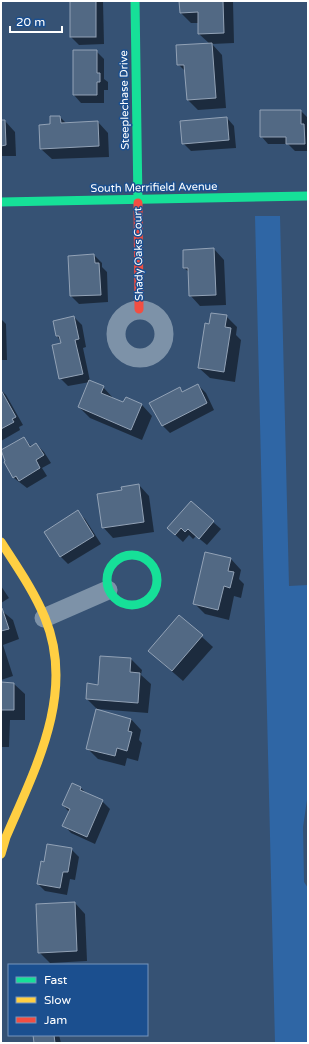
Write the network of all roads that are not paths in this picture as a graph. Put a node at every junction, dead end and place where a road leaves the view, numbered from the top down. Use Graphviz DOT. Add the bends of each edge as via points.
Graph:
graph roads {
  1 [pos="135,1"];
  2 [pos="308,196"];
  3 [pos="138,199"];
  4 [pos="1,202"];
  5 [pos="139,309"];
  6 [pos="1,542"];
  7 [pos="108,590"];
  8 [pos="44,618"];
  9 [pos="1,854"];
  1 -- 3 [label="street, Steeplechase Drive"];
  2 -- 3 [label="street, South Merrifield Avenue"];
  3 -- 4 [label="street, South Merrifield Avenue"];
  3 -- 5 [label="street, Shady Oaks Court"];
  6 -- 8 [label="street"];
  7 -- 7 [label="street" via="121,602 141,602 155,589 155,569 143,557 123,557 109,570"];
  7 -- 8 [label="street"];
  8 -- 9 [label="street" via="55,654 58,679 56,705 48,735"];
}
